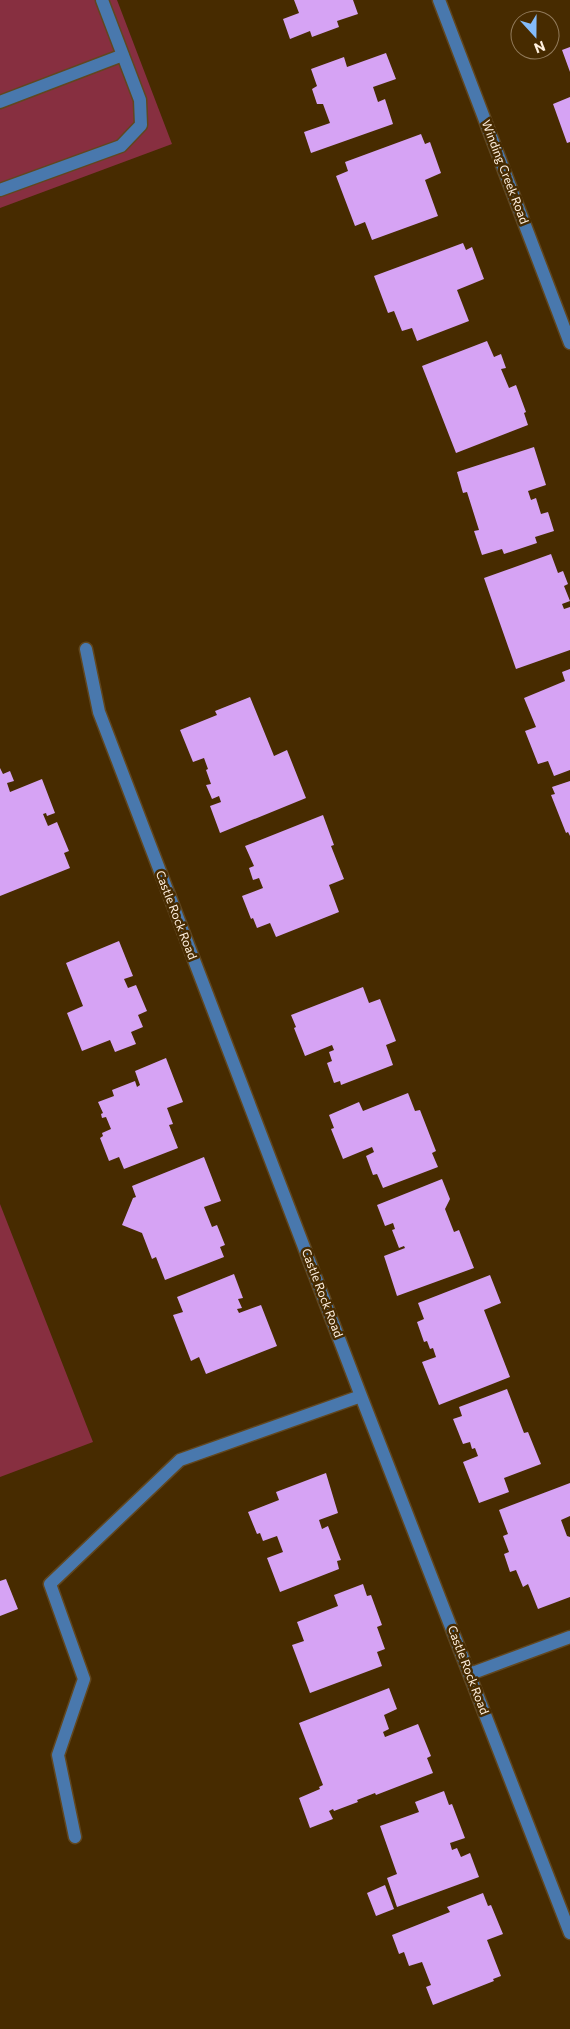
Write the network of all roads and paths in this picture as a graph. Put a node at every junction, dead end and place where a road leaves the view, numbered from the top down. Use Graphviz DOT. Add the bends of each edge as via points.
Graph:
graph roads {
  1 [pos="102,0"];
  2 [pos="440,0"];
  3 [pos="123,55"];
  4 [pos="0,102"];
  5 [pos="0,190"];
  6 [pos="570,343"];
  7 [pos="86,649"];
  8 [pos="361,1396"];
  9 [pos="570,1638"];
  10 [pos="470,1674"];
  11 [pos="75,1837"];
  12 [pos="570,1932"];
  1 -- 3 [label="street"];
  2 -- 6 [label="street, Winding Creek Road"];
  3 -- 4 [label="street"];
  3 -- 5 [label="street" via="140,100 141,126 121,146"];
  7 -- 8 [label="street, Castle Rock Road" via="99,712"];
  8 -- 10 [label="street, Castle Rock Road"];
  8 -- 11 [label="street" via="180,1460 50,1584 84,1679 58,1755"];
  9 -- 10 [label="street"];
  10 -- 12 [label="street, Castle Rock Road"];
}
